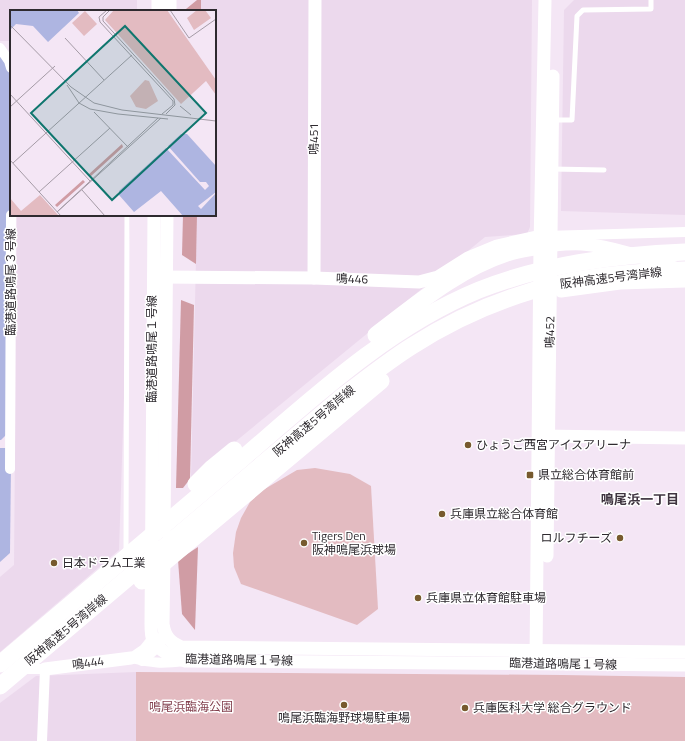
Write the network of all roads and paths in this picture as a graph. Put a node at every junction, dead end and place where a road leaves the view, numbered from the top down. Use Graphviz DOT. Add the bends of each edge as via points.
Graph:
graph roads {
  1 [pos="315,0"];
  2 [pos="545,0"];
  3 [pos="553,0"];
  4 [pos="651,0"];
  5 [pos="10,46"];
  6 [pos="0,47"];
  7 [pos="10,64"];
  8 [pos="552,120"];
  9 [pos="552,169"];
  10 [pos="604,170"];
  11 [pos="11,216"];
  12 [pos="127,216"];
  13 [pos="154,216"];
  14 [pos="167,216"];
  15 [pos="685,232"];
  16 [pos="546,241"];
  17 [pos="685,252"];
  18 [pos="685,270"];
  19 [pos="152,277"];
  20 [pos="166,277"];
  21 [pos="314,278"];
  22 [pos="685,281"];
  23 [pos="545,293"];
  24 [pos="544,436"];
  25 [pos="685,438"];
  26 [pos="10,469"];
  27 [pos="126,550"];
  28 [pos="104,576"];
  29 [pos="164,632"];
  30 [pos="156,643"];
  31 [pos="541,650"];
  32 [pos="685,652"];
  33 [pos="136,659"];
  34 [pos="185,661"];
  35 [pos="0,664"];
  36 [pos="540,665"];
  37 [pos="685,665"];
  38 [pos="0,669"];
  39 [pos="44,669"];
  40 [pos="0,686"];
  41 [pos="0,691"];
  42 [pos="42,741"];
  1 -- 21 [label="street, 鳴451"];
  2 -- 16 [label="street, 鳴452"];
  3 -- 8 [label="street, 鳴452"];
  4 -- 8 [label="lane" via="651,9 583,10 577,16 572,120"];
  5 -- 6 [label="street"];
  6 -- 7 [label="street"];
  8 -- 9 [label="street, 鳴452"];
  9 -- 10 [label="lane"];
  9 -- 16 [label="street, 鳴452"];
  11 -- 26 [label="street, 臨港道路鳴尾３号線"];
  12 -- 27 [label="lane"];
  13 -- 19 [label="street, 臨港道路鳴尾１号線"];
  14 -- 20 [label="street, 臨港道路鳴尾１号線"];
  15 -- 16 [label="street"];
  16 -- 18 [label="street, 鳴446" via="613,249"];
  16 -- 21 [label="street, 鳴446" via="497,246 468,258 438,277 419,282"];
  16 -- 23 [label="street, 鳴452"];
  16 -- 28 [label="highway" via="508,252 475,266 446,284 341,361 212,468"];
  17 -- 28 [label="highway, 阪神高速5号湾岸線" via="650,253 560,266 478,290 436,311 400,332 351,367"];
  18 -- 40 [label="highway, 阪神高速5号湾岸線" via="641,272 562,283 483,309 412,346 343,396"];
  19 -- 20 [label="street, 鳴446"];
  19 -- 30 [label="street, 臨港道路鳴尾１号線" via="150,624"];
  20 -- 21 [label="street, 鳴446"];
  20 -- 29 [label="street, 臨港道路鳴尾１号線"];
  22 -- 23 [label="street" via="620,283"];
  23 -- 24 [label="street, 鳴452"];
  23 -- 41 [label="highway" via="463,324 402,363 140,582"];
  24 -- 25 [label="street"];
  24 -- 31 [label="street, 鳴452"];
  28 -- 35 [label="highway, 阪神高速5号湾岸線"];
  29 -- 30 [label="street"];
  29 -- 31 [label="street, 臨港道路鳴尾１号線" via="173,644 181,647"];
  30 -- 33 [label="street" via="144,650"];
  30 -- 34 [label="street, 臨港道路鳴尾１号線" via="167,653"];
  31 -- 32 [label="street, 臨港道路鳴尾１号線"];
  31 -- 36 [label="street, 鳴452"];
  33 -- 34 [label="street" via="166,664"];
  33 -- 39 [label="street, 鳴444"];
  34 -- 36 [label="street, 臨港道路鳴尾１号線"];
  36 -- 37 [label="street, 臨港道路鳴尾１号線"];
  38 -- 39 [label="street, 鳴444"];
  39 -- 42 [label="street"];
}
